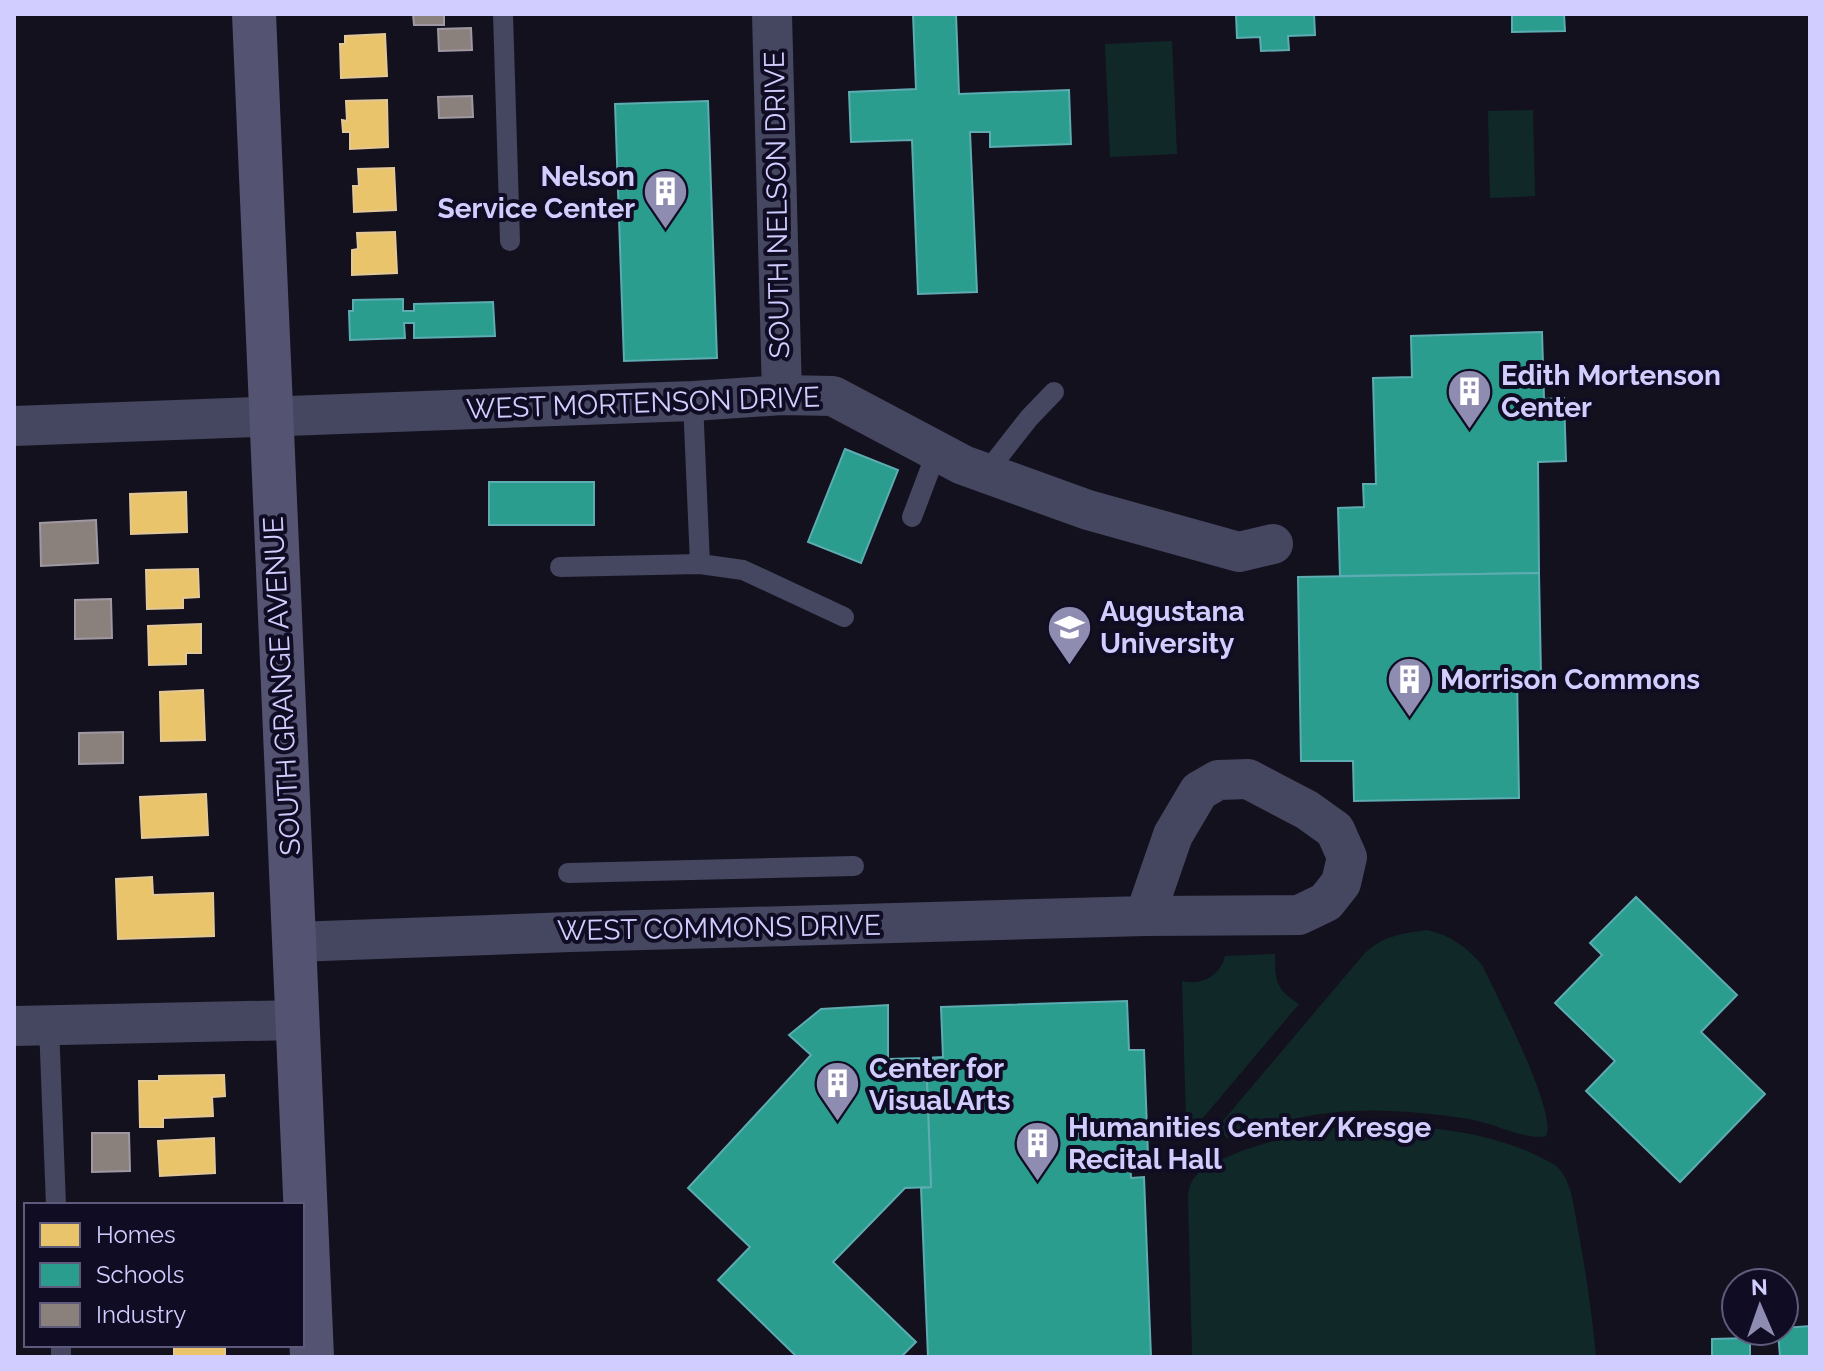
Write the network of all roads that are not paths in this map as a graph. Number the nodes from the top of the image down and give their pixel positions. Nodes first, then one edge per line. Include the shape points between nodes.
1 (254, 14) edge
2 (503, 14) edge
3 (772, 14) edge
4 (510, 241) dead end
5 (1054, 392) dead end
6 (782, 395) junction
7 (693, 401) junction
8 (270, 417) junction
9 (14, 426) edge
10 (937, 451) junction
11 (986, 473) junction
12 (912, 517) dead end
13 (1273, 544) dead end
14 (700, 564) junction
15 (560, 567) dead end
16 (844, 617) dead end
17 (854, 866) dead end
18 (568, 873) dead end
19 (1145, 916) junction
20 (294, 942) junction
21 (297, 1020) junction
22 (32, 1026) edge
23 (56, 1203) edge
24 (312, 1357) edge

1 - 8 street, SOUTH GRANGE AVENUE
2 - 4 lane
3 - 6 street, SOUTH NELSON DRIVE
5 - 11 lane
6 - 7 street, WEST MORTENSON DRIVE
6 - 10 street, WEST MORTENSON DRIVE via 833,396
7 - 8 street, WEST MORTENSON DRIVE
7 - 14 lane
8 - 9 street, WEST MORTENSON DRIVE
8 - 20 street, SOUTH GRANGE AVENUE
10 - 11 street, WEST MORTENSON DRIVE
10 - 12 lane
11 - 13 street, WEST MORTENSON DRIVE via 1088,510 1239,552
14 - 15 lane
14 - 16 lane via 743,570
17 - 18 lane
19 - 19 street, WEST COMMONS DRIVE via 1299,915 1326,902 1341,883 1347,857 1335,830 1307,810 1248,779 1218,780 1199,791 1173,835
19 - 20 street, WEST COMMONS DRIVE
20 - 21 street, SOUTH GRANGE AVENUE
21 - 22 street
21 - 24 street, SOUTH GRANGE AVENUE
22 - 23 lane

